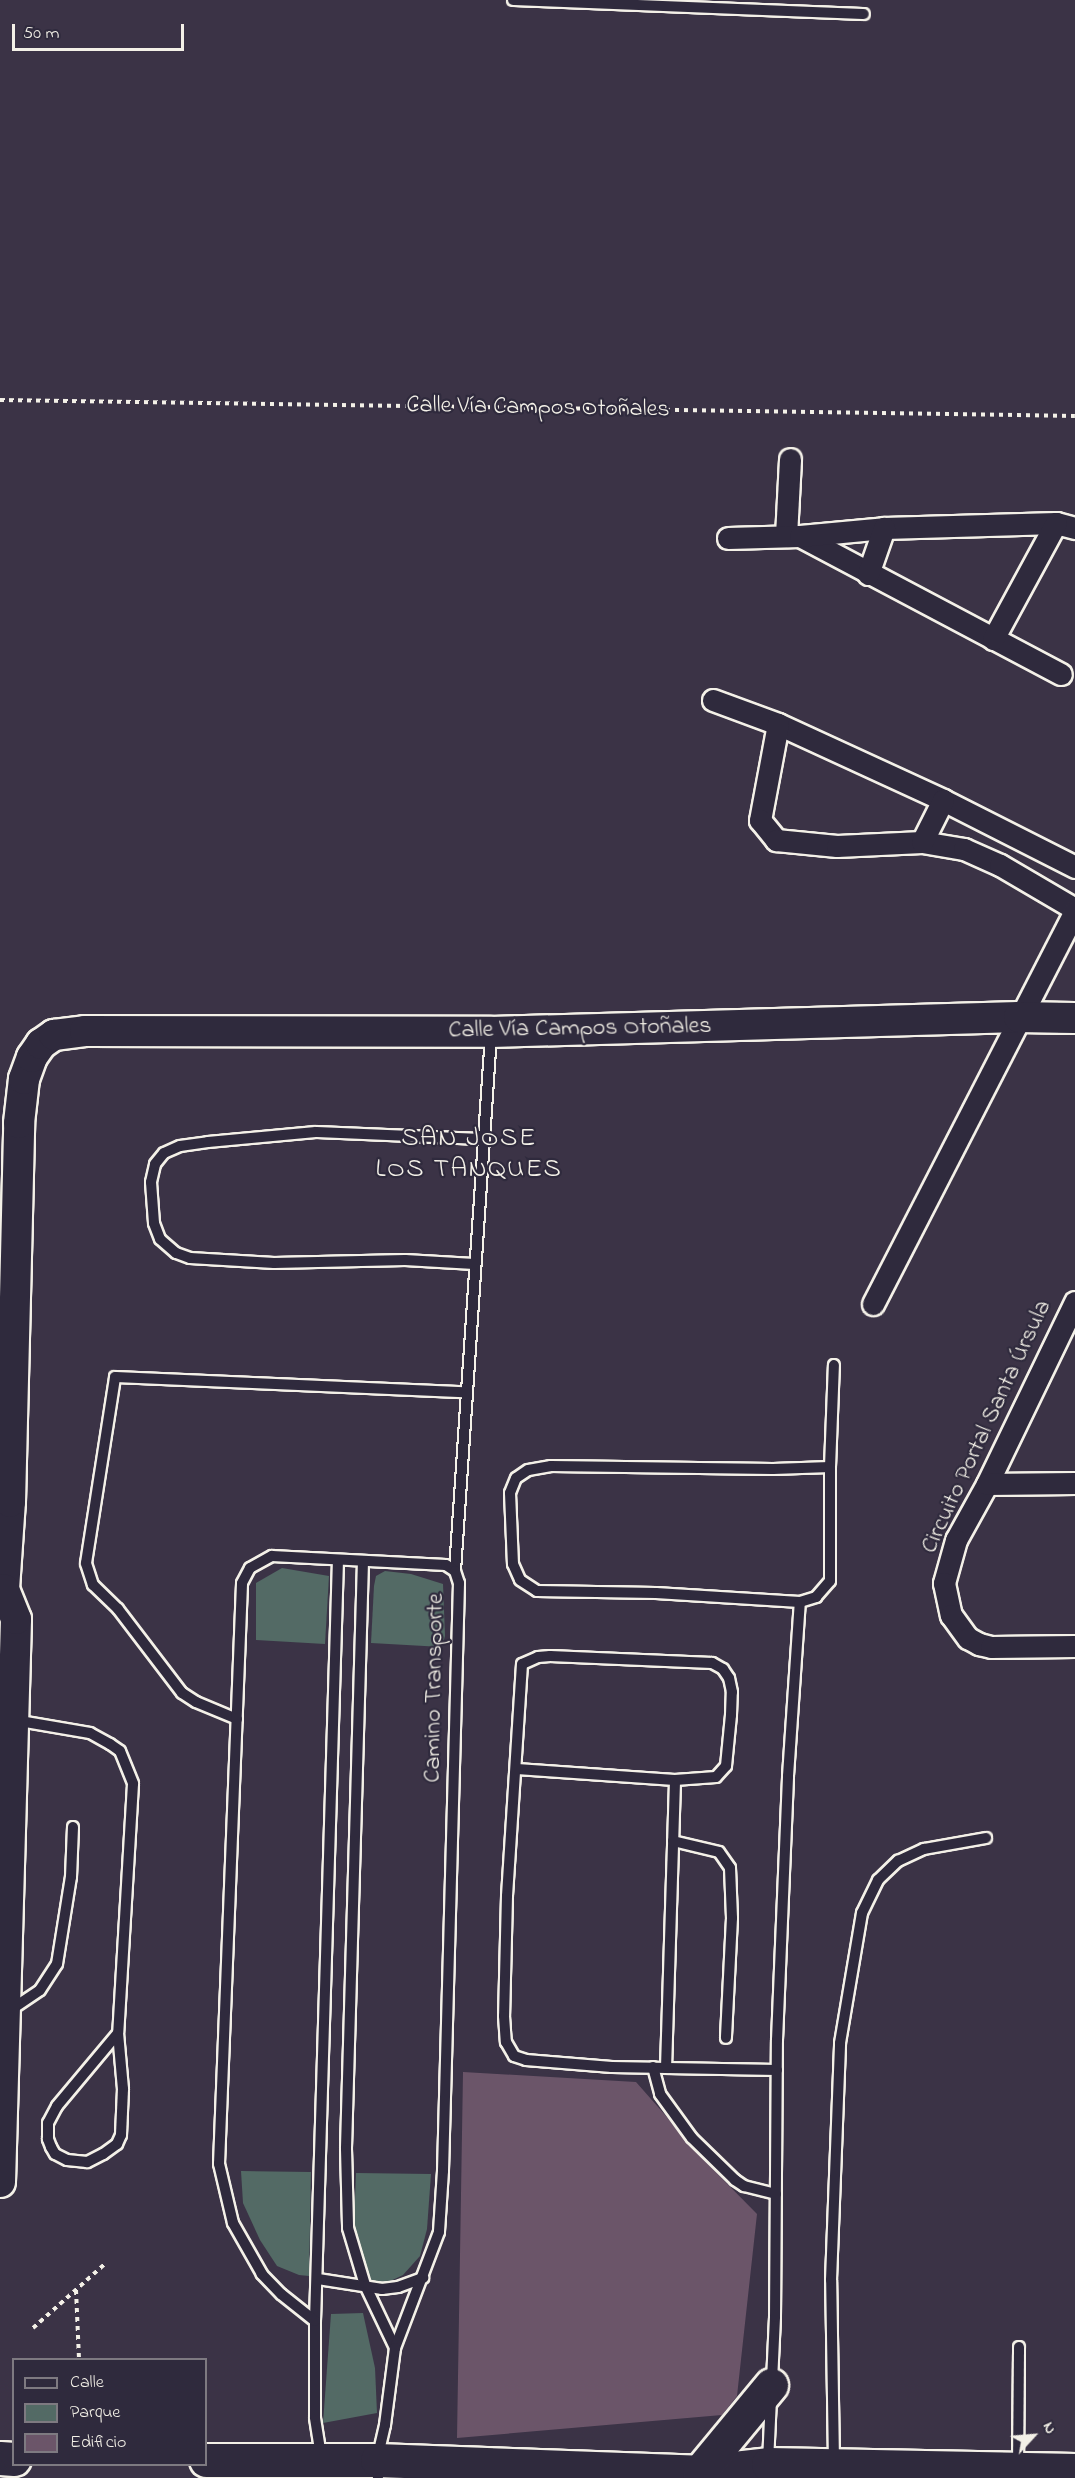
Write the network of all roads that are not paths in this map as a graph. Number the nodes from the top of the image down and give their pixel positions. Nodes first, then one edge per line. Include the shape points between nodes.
1 (513, 0) edge
2 (679, 4) edge
3 (864, 14) dead end
4 (790, 459) dead end
5 (1066, 525) edge
6 (884, 528) junction
7 (793, 536) junction
8 (728, 538) dead end
9 (868, 574) junction
10 (993, 639) junction
11 (1061, 674) dead end
12 (713, 700) dead end
13 (778, 724) junction
14 (943, 800) junction
15 (922, 842) junction
16 (1075, 867) edge
17 (1075, 910) edge
18 (1019, 1017) junction
19 (1075, 1018) edge
20 (491, 1032) junction
21 (482, 1138) junction
22 (474, 1264) junction
23 (1075, 1303) edge
24 (873, 1304) dead end
25 (834, 1365) dead end
26 (6, 1382) edge
27 (465, 1392) junction
28 (830, 1467) junction
29 (1075, 1483) edge
30 (987, 1484) junction
31 (5, 1502) edge
32 (338, 1560) junction
33 (363, 1561) junction
34 (454, 1571) junction
35 (2, 1593) edge
36 (800, 1602) junction
37 (1075, 1646) edge
38 (237, 1719) junction
39 (7, 1720) edge
40 (517, 1769) junction
41 (675, 1779) junction
42 (73, 1827) dead end
43 (986, 1838) dead end
44 (673, 1841) junction
45 (3, 2012) edge
46 (118, 2033) junction
47 (726, 2038) dead end
48 (654, 2067) junction
49 (666, 2068) junction
50 (777, 2070) junction
51 (0, 2182) edge
52 (776, 2194) junction
53 (423, 2278) junction
54 (318, 2279) junction
55 (365, 2284) junction
56 (315, 2321) junction
57 (1019, 2347) dead end
58 (395, 2348) junction
59 (771, 2385) junction
60 (207, 2460) edge
61 (768, 2464) junction
62 (834, 2465) junction
63 (325, 2469) edge
64 (377, 2469) edge
65 (1018, 2469) junction
66 (1075, 2470) edge
67 (699, 2472) junction

1 - 2 lane
2 - 3 lane
4 - 7 street
5 - 6 street
5 - 10 street
6 - 7 street
6 - 9 street
7 - 8 street
7 - 9 street
9 - 10 street
10 - 11 street
12 - 13 street
13 - 14 street
13 - 15 street via 760,820 776,840 837,846
14 - 15 street
14 - 16 street
15 - 17 street via 964,849 1000,865
17 - 18 street
18 - 19 street, Calle Vía Campos Otoñales
18 - 20 street, Calle Vía Campos Otoñales
18 - 24 street
20 - 21 lane
20 - 26 street, Calle Vía Campos Otoñales via 84,1031 54,1035 41,1044 24,1079 14,1123
21 - 22 lane
21 - 22 lane via 316,1132 208,1142 164,1153 155,1164 151,1182 154,1223 160,1239 176,1253 190,1258 274,1263 405,1260
22 - 27 lane
23 - 30 street, Circuito Portal Santa Úrsula
25 - 28 lane
26 - 31 street, Calle Vía Campos Otoñales
27 - 34 lane
27 - 38 lane via 115,1377 86,1563 93,1585 118,1609 182,1693
28 - 36 lane via 830,1581 822,1593
28 - 36 lane via 551,1466 522,1473 512,1483 513,1564 520,1580 537,1591
29 - 30 street
30 - 37 street, Circuito Portal Santa Úrsula via 956,1540 947,1566 945,1591 951,1615 968,1638 991,1647
31 - 35 street, Calle Vía Campos Otoñales
32 - 33 lane, Camino Transporte
32 - 38 lane, Camino Transporte via 272,1556 250,1568 242,1583
32 - 54 lane
33 - 34 lane, Camino Transporte via 446,1565
33 - 55 lane via 346,2149 348,2228
34 - 53 lane, Camino Transporte via 459,1582 459,1605 443,2171 439,2232
35 - 39 street via 15,1619
36 - 50 lane via 788,1776
38 - 56 lane, Camino Transporte via 219,2164 233,2223 262,2274
39 - 45 street
39 - 46 lane via 90,1733 120,1751 128,1768 133,1784
40 - 41 lane
40 - 41 lane via 520,1670 527,1662 550,1656 712,1663 723,1669 732,1692 726,1766 716,1777
40 - 48 lane via 504,2016 509,2050 526,2060
41 - 44 lane
42 - 45 lane via 72,1877 57,1964 40,1990
43 - 62 lane via 924,1849 898,1861 878,1880 862,1913 840,2043 831,2280
44 - 47 lane via 719,1852 730,1868 732,1918
44 - 49 lane
45 - 51 street
46 - 46 lane via 57,2106 48,2123 51,2147 67,2160 87,2162 112,2150 121,2135 123,2089
48 - 49 lane
48 - 52 lane via 660,2094 692,2138 735,2180
49 - 50 lane
50 - 52 lane
52 - 59 lane
53 - 55 lane via 382,2289
53 - 58 lane, Camino Transporte
54 - 55 lane
54 - 56 lane
55 - 58 lane
56 - 63 lane via 315,2417
57 - 65 lane
58 - 64 lane, Camino Transporte
59 - 61 lane
59 - 67 main road
60 - 63 main road
61 - 62 main road
61 - 67 main road
62 - 65 main road
63 - 64 main road
64 - 67 main road
65 - 66 main road

